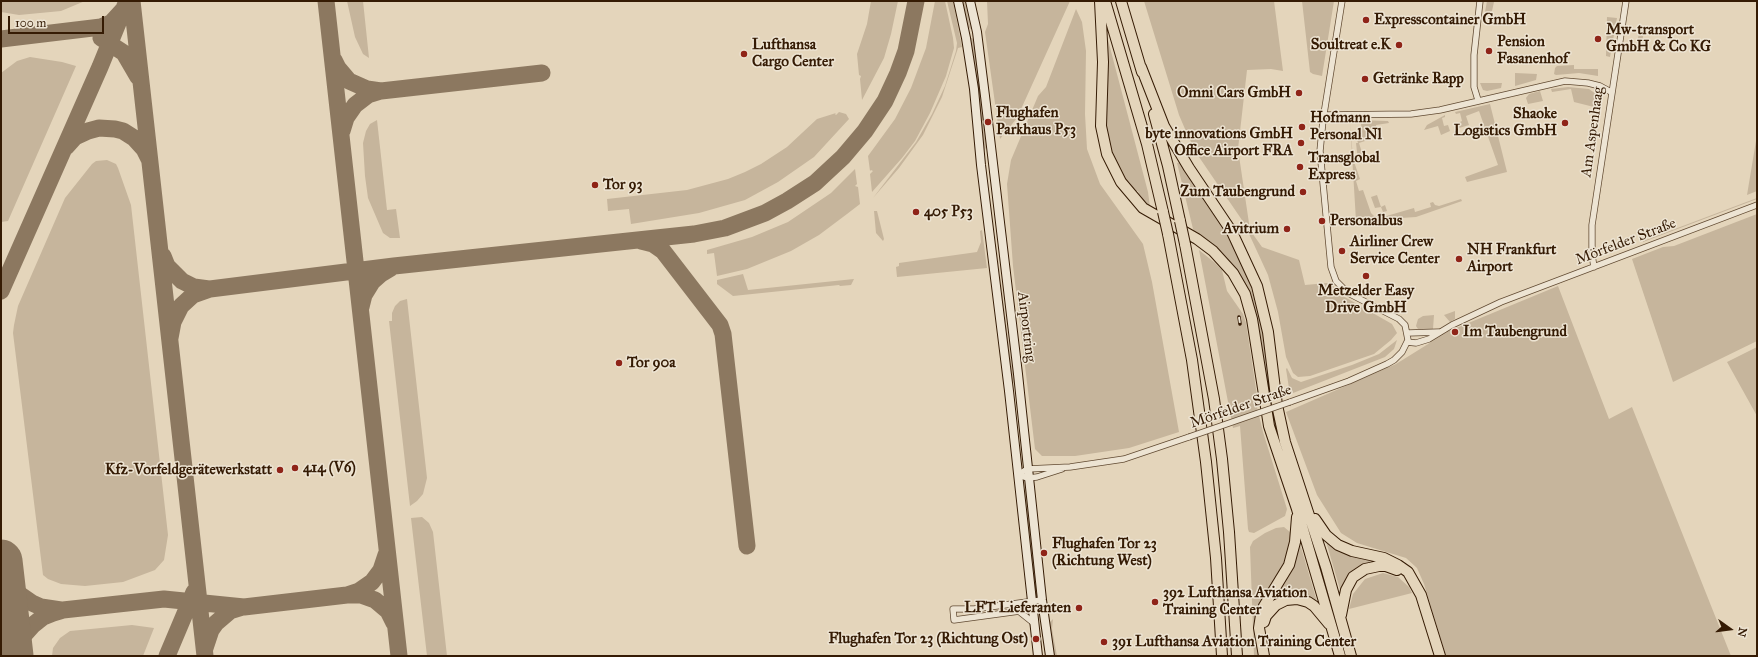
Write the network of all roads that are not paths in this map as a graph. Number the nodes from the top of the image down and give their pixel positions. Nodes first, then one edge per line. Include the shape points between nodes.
1 (958, 1) edge
2 (970, 1) edge
3 (1100, 1) edge
4 (1105, 1) edge
5 (1121, 1) edge
6 (1342, 1) edge
7 (1480, 1) edge
8 (1626, 1) edge
9 (1141, 67) junction
10 (1611, 92) junction
11 (1478, 100) junction
12 (1324, 115) junction
13 (1757, 205) edge
14 (1594, 267) junction
15 (1440, 332) junction
16 (1408, 333) junction
17 (1407, 342) junction
18 (1028, 473) junction
19 (1018, 475) junction
20 (1302, 507) junction
21 (1042, 604) junction
22 (1033, 605) junction
23 (1020, 612) junction
24 (1341, 617) junction
25 (1035, 624) junction
26 (1333, 631) junction
27 (1038, 656) edge
28 (1050, 656) edge
29 (1222, 656) edge
30 (1237, 656) edge
31 (1264, 656) edge
32 (1268, 656) edge
33 (1340, 656) edge
34 (1351, 656) edge
35 (1435, 656) edge
36 (1440, 656) edge

1 - 19 street, Airportring via 974,89
2 - 18 street, Airportring via 977,32 985,96
3 - 20 highway via 1103,62 1101,126 1113,170 1143,208 1213,251 1233,274 1245,294 1254,326 1269,426 1283,469
4 - 29 highway, bridge via 1145,137 1168,234 1192,360 1216,558
5 - 9 highway
6 - 12 street
7 - 11 street via 1474,55 1474,86
8 - 10 street, Am Aspenhaag
9 - 20 highway via 1168,133 1229,226 1251,272 1265,316 1279,414
9 - 30 highway, bridge via 1186,244 1212,392 1229,532
10 - 11 street via 1588,83 1565,81
10 - 14 street, Am Aspenhaag via 1592,225
11 - 12 street via 1440,110 1411,114
12 - 16 street via 1320,158 1329,249 1336,281 1343,290 1354,297 1394,315 1405,325
13 - 14 street, Mörfelder Straße
14 - 15 street, Mörfelder Straße via 1501,302
15 - 16 street, Mörfelder Straße
15 - 17 street, Mörfelder Straße via 1416,343
16 - 17 street, Mörfelder Straße
17 - 18 street, Mörfelder Straße, bridge via 1398,357 1348,381 1189,437 1124,459 1070,467 1037,477
18 - 19 street, Mörfelder Straße
18 - 21 street, Airportring
19 - 22 street, Airportring
20 - 24 highway
20 - 26 highway
20 - 31 highway via 1285,574 1264,606 1260,622
20 - 36 highway via 1338,545 1352,552 1384,558 1408,572 1421,595
21 - 22 street
21 - 28 street, Airportring
22 - 23 street
22 - 23 street via 953,609 954,620
22 - 25 street, Airportring
23 - 25 street
24 - 34 highway
24 - 35 highway via 1346,590 1353,578 1373,566 1393,568 1404,575 1415,592
25 - 27 street, Airportring
26 - 32 highway via 1308,602 1297,599 1281,602 1269,612 1264,622
26 - 33 highway

